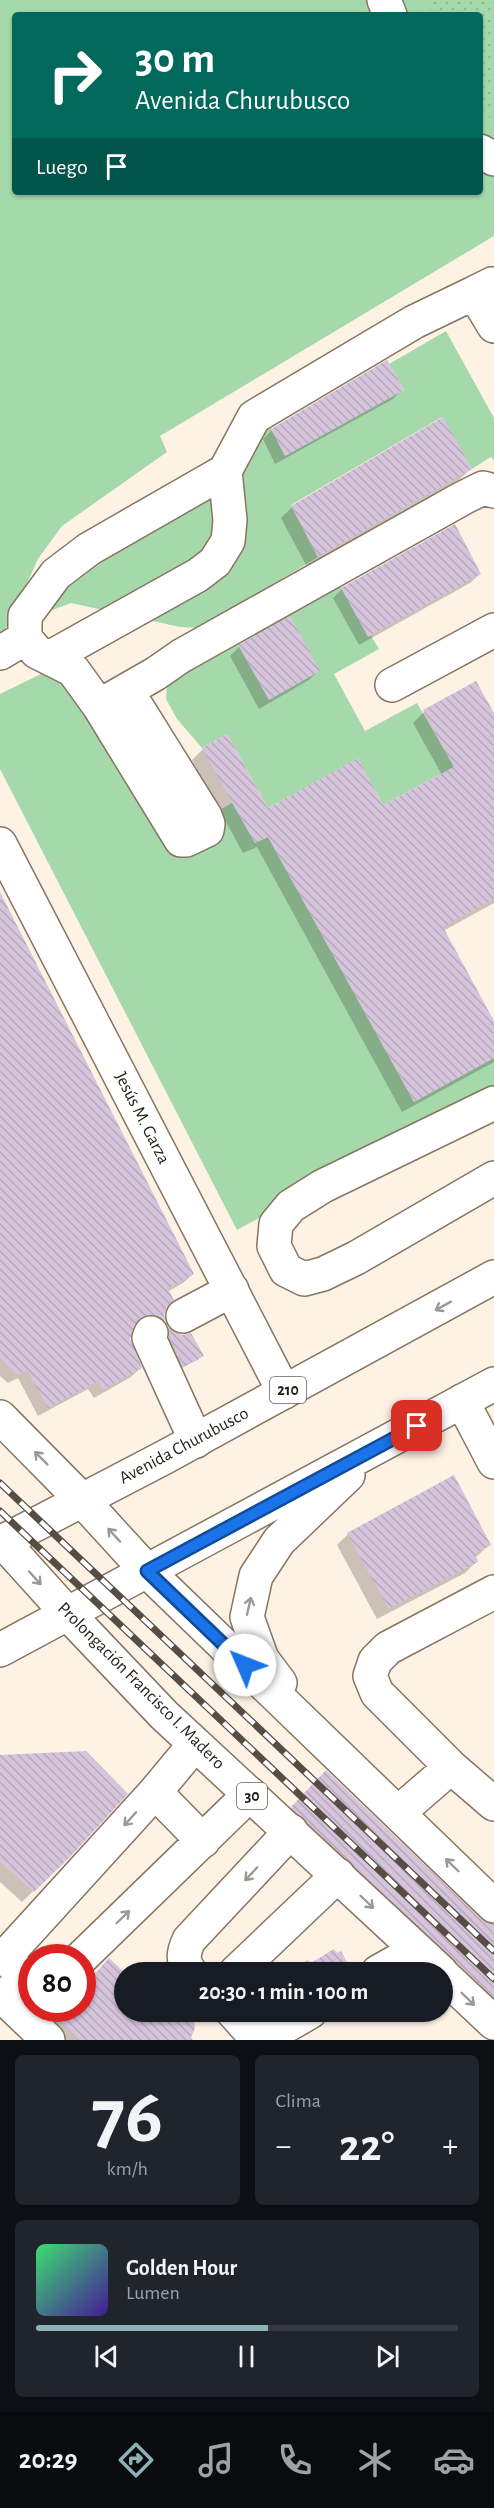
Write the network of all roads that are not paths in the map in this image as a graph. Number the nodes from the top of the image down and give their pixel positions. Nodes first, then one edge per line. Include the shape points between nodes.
1 (484, 288) edge
2 (494, 326) edge
3 (225, 471) junction
4 (494, 491) edge
5 (494, 630) edge
6 (12, 646) edge
7 (51, 657) junction
8 (392, 685) dead end
9 (128, 691) junction
10 (99, 706) junction
11 (0, 844) edge
12 (494, 1103) edge
13 (494, 1178) edge
14 (494, 1277) edge
15 (232, 1290) junction
16 (183, 1316) dead end
17 (151, 1333) dead end
18 (494, 1384) edge
19 (285, 1392) junction
20 (462, 1401) junction
21 (0, 1417) edge
22 (196, 1441) junction
23 (376, 1448) junction
24 (494, 1462) edge
25 (81, 1499) junction
26 (1, 1541) edge
27 (147, 1571) junction
28 (494, 1592) edge
29 (68, 1614) junction
30 (0, 1650) edge
31 (195, 1744) junction
32 (327, 1744) junction
33 (451, 1767) junction
34 (155, 1792) junction
35 (250, 1794) junction
36 (494, 1804) edge
37 (398, 1813) junction
38 (291, 1832) junction
39 (202, 1841) junction
40 (338, 1875) junction
41 (494, 1906) edge
42 (6, 1940) edge
43 (95, 1944) edge
44 (417, 1950) junction
45 (184, 1962) edge
46 (247, 1962) edge
47 (396, 1962) edge
48 (430, 1962) edge
49 (18, 1970) edge
50 (453, 1984) edge
51 (0, 1994) edge
52 (243, 2022) edge
53 (293, 2022) edge
54 (494, 2023) edge
55 (48, 2040) edge

1 - 2 main road
1 - 3 main road via 414,322 254,417
3 - 6 main road via 89,549 56,574 25,616
3 - 7 main road via 228,541 215,561 198,575
4 - 9 main road via 483,488 463,498 181,656
5 - 8 main road
6 - 7 main road
7 - 10 main road via 73,670
9 - 10 main road
9 - 10 main road via 205,816 207,830 180,840
11 - 15 main road, Jesús M. Garza
12 - 13 main road via 323,1186 291,1206 276,1224 274,1246 286,1270 304,1279 323,1274
14 -> 19 main road, Avenida Churubusco / 210
15 - 16 main road
15 - 19 main road, Jesús M. Garza
17 - 22 main road via 149,1338
18 - 20 main road
19 - 22 main road, Avenida Churubusco / 210
20 - 23 main road
20 - 24 main road
25 -> 21 main road
22 - 25 main road, Avenida Churubusco / 210
23 - 27 main road
32 -> 23 main road via 262,1659 247,1617 256,1576 279,1541
25 - 26 main road, Avenida Churubusco / 210
27 -> 25 main road
26 -> 29 main road, Prolongación Francisco I. Madero / 30
27 - 29 main road
27 - 32 main road
28 - 33 main road via 388,1648 375,1661 370,1676 377,1693
29 - 30 main road
29 - 31 main road, Prolongación Francisco I. Madero / 30
31 - 34 main road
31 - 35 main road, Prolongación Francisco I. Madero / 30
32 - 37 main road
33 - 36 main road
33 - 37 main road
34 - 39 main road
34 -> 42 main road
35 - 38 main road, Prolongación Francisco I. Madero / 30
35 - 39 main road
41 -> 37 main road
38 - 40 main road, Prolongación Francisco I. Madero / 30
38 -> 45 main road via 189,1940
43 -> 39 main road
40 -> 44 main road, Prolongación Francisco I. Madero / 30
40 - 46 main road
42 - 49 main road via 10,1962
44 - 47 main road
44 - 48 main road, Prolongación Francisco I. Madero / 30
50 -> 54 main road, Prolongación Francisco I. Madero / 30
51 - 55 main road
52 - 53 main road via 259,2038

